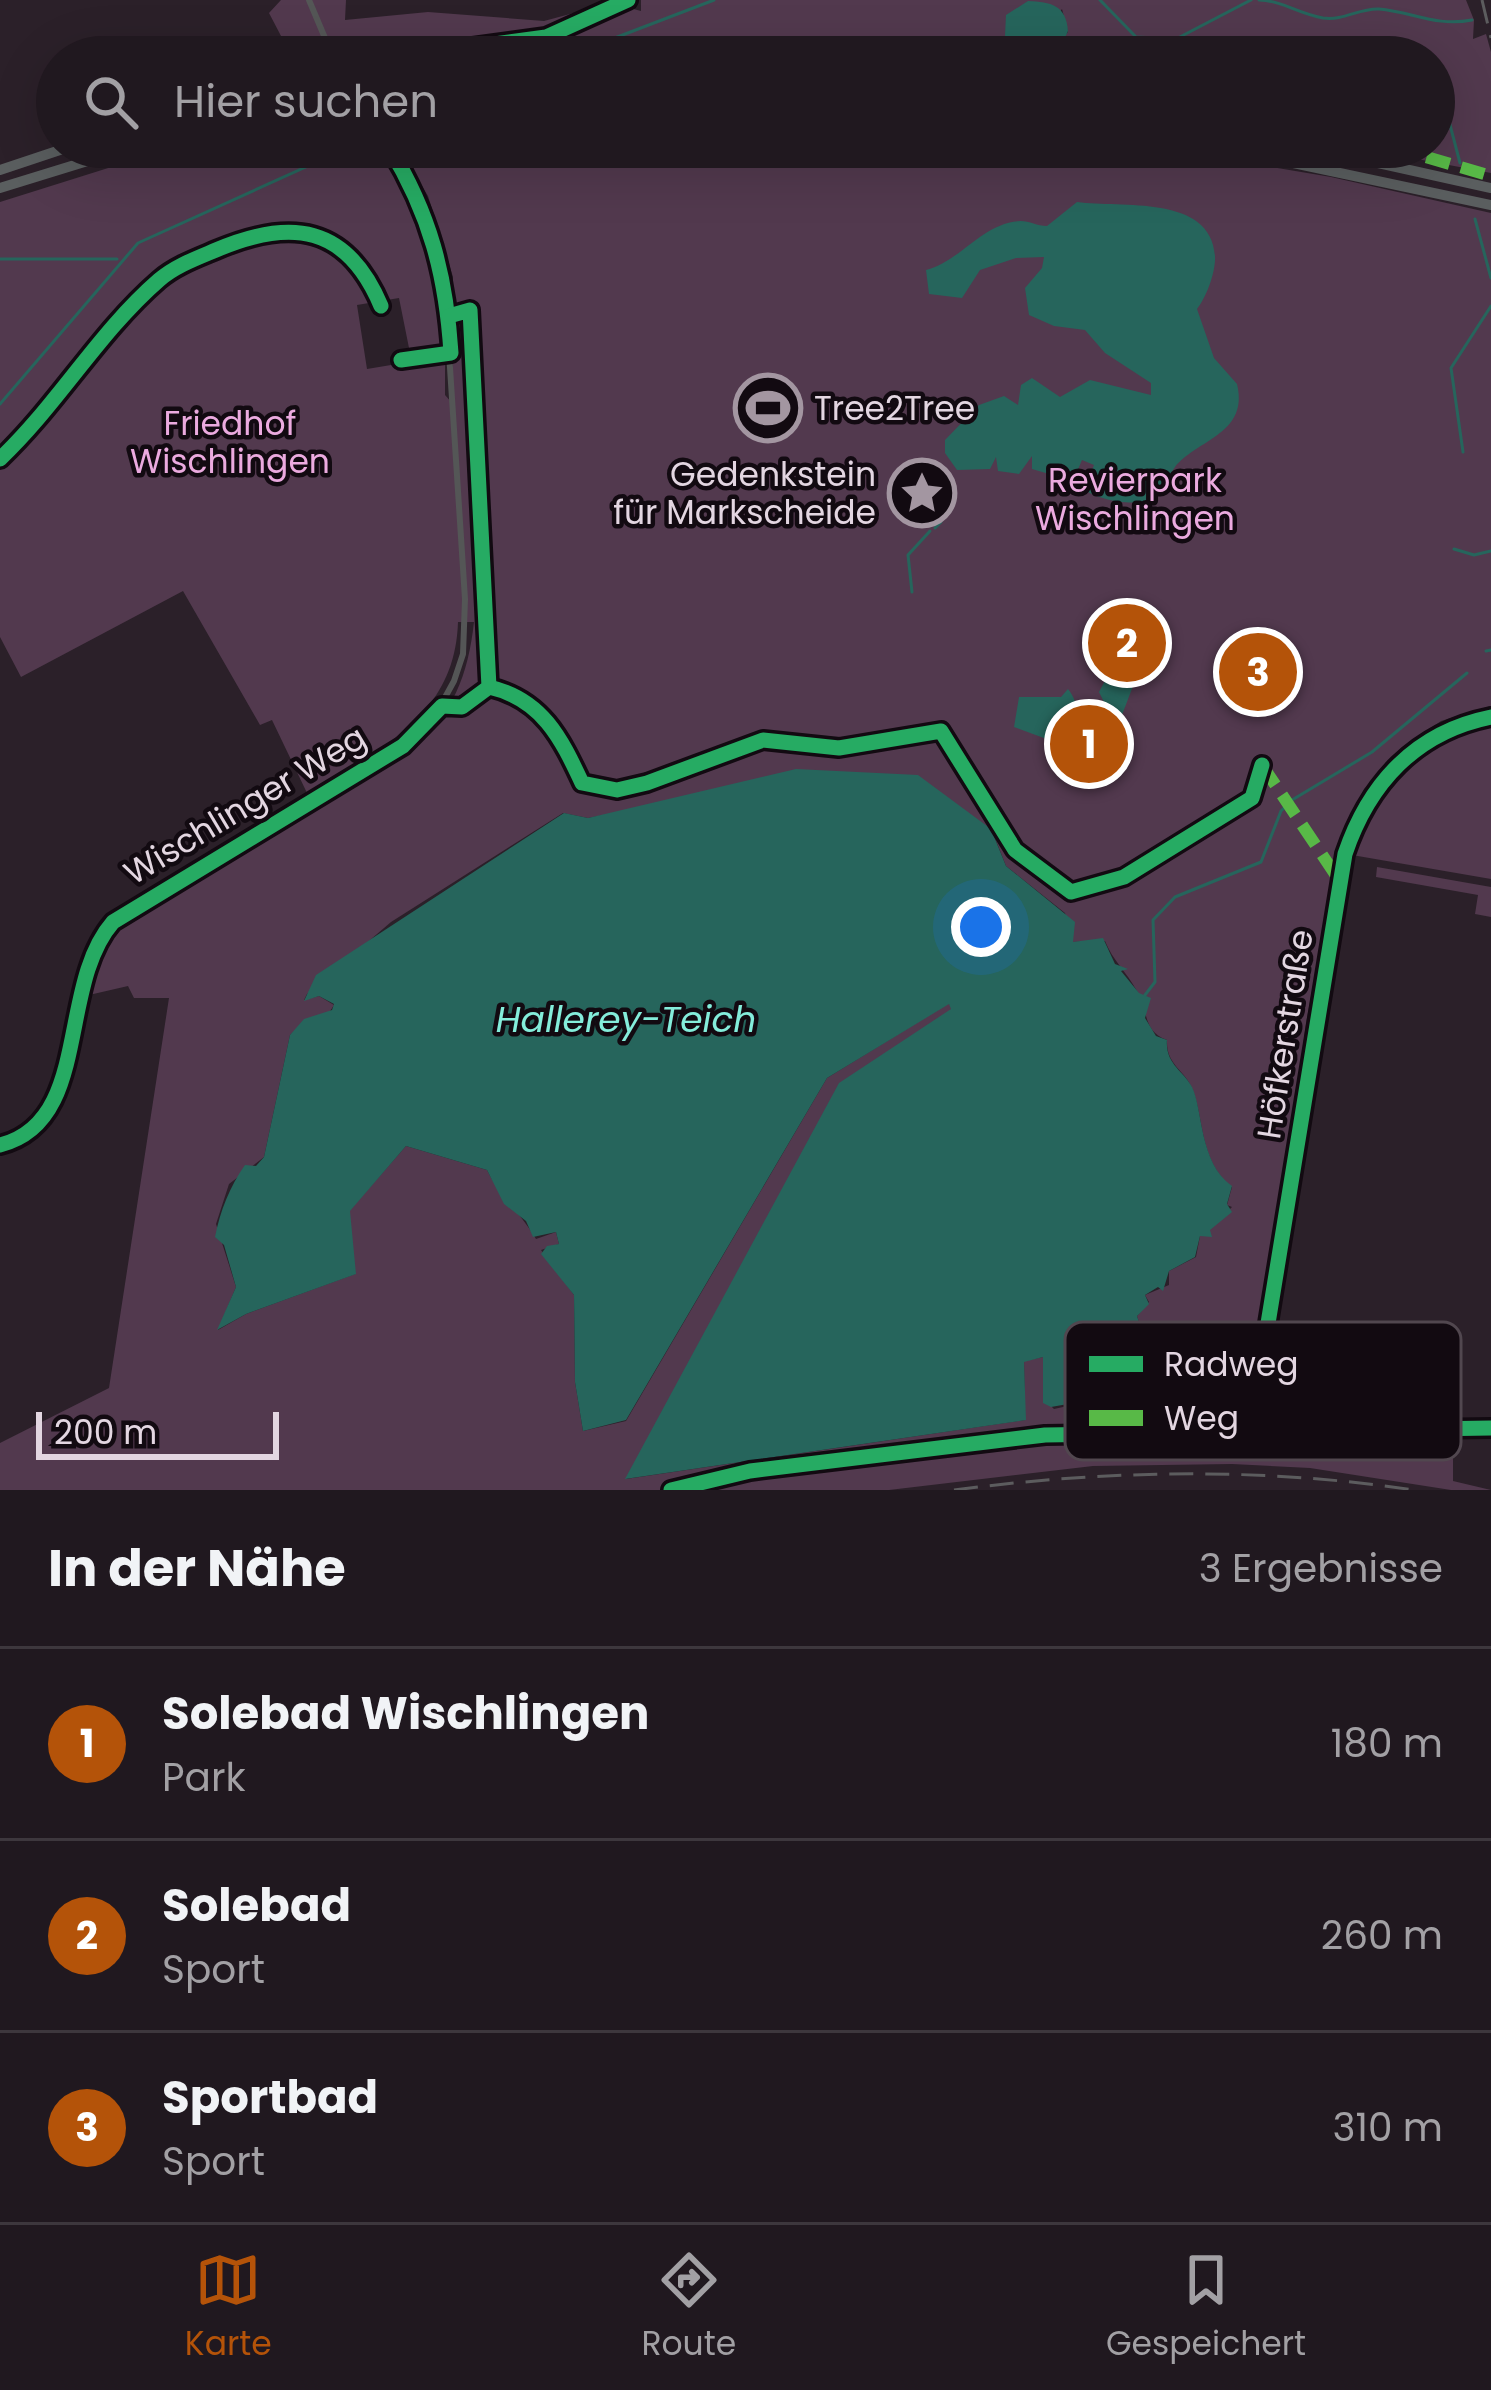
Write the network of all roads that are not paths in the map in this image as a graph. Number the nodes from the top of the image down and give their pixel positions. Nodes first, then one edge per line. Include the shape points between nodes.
1 (309, 0) edge
2 (324, 36) edge
3 (36, 158) edge
4 (64, 168) edge
5 (401, 168) edge
6 (1317, 168) edge
7 (1401, 168) edge
8 (0, 170) edge
9 (2, 187) edge
10 (1491, 188) edge
11 (1491, 205) edge
12 (1491, 717) edge
13 (0, 1145) edge
14 (1269, 1322) edge
15 (1491, 1427) edge
16 (1461, 1428) edge

1 - 2 street
3 - 8 highway
4 - 9 highway
5 - 13 street, Wischlinger Weg via 428,219 446,292 465,599 454,681 403,746 113,922 82,976 56,1102 26,1136
6 - 11 highway
7 - 10 highway
12 - 14 street, Höfkerstraße via 1452,728 1403,758 1350,838
15 - 16 street, Höfkerstraße

